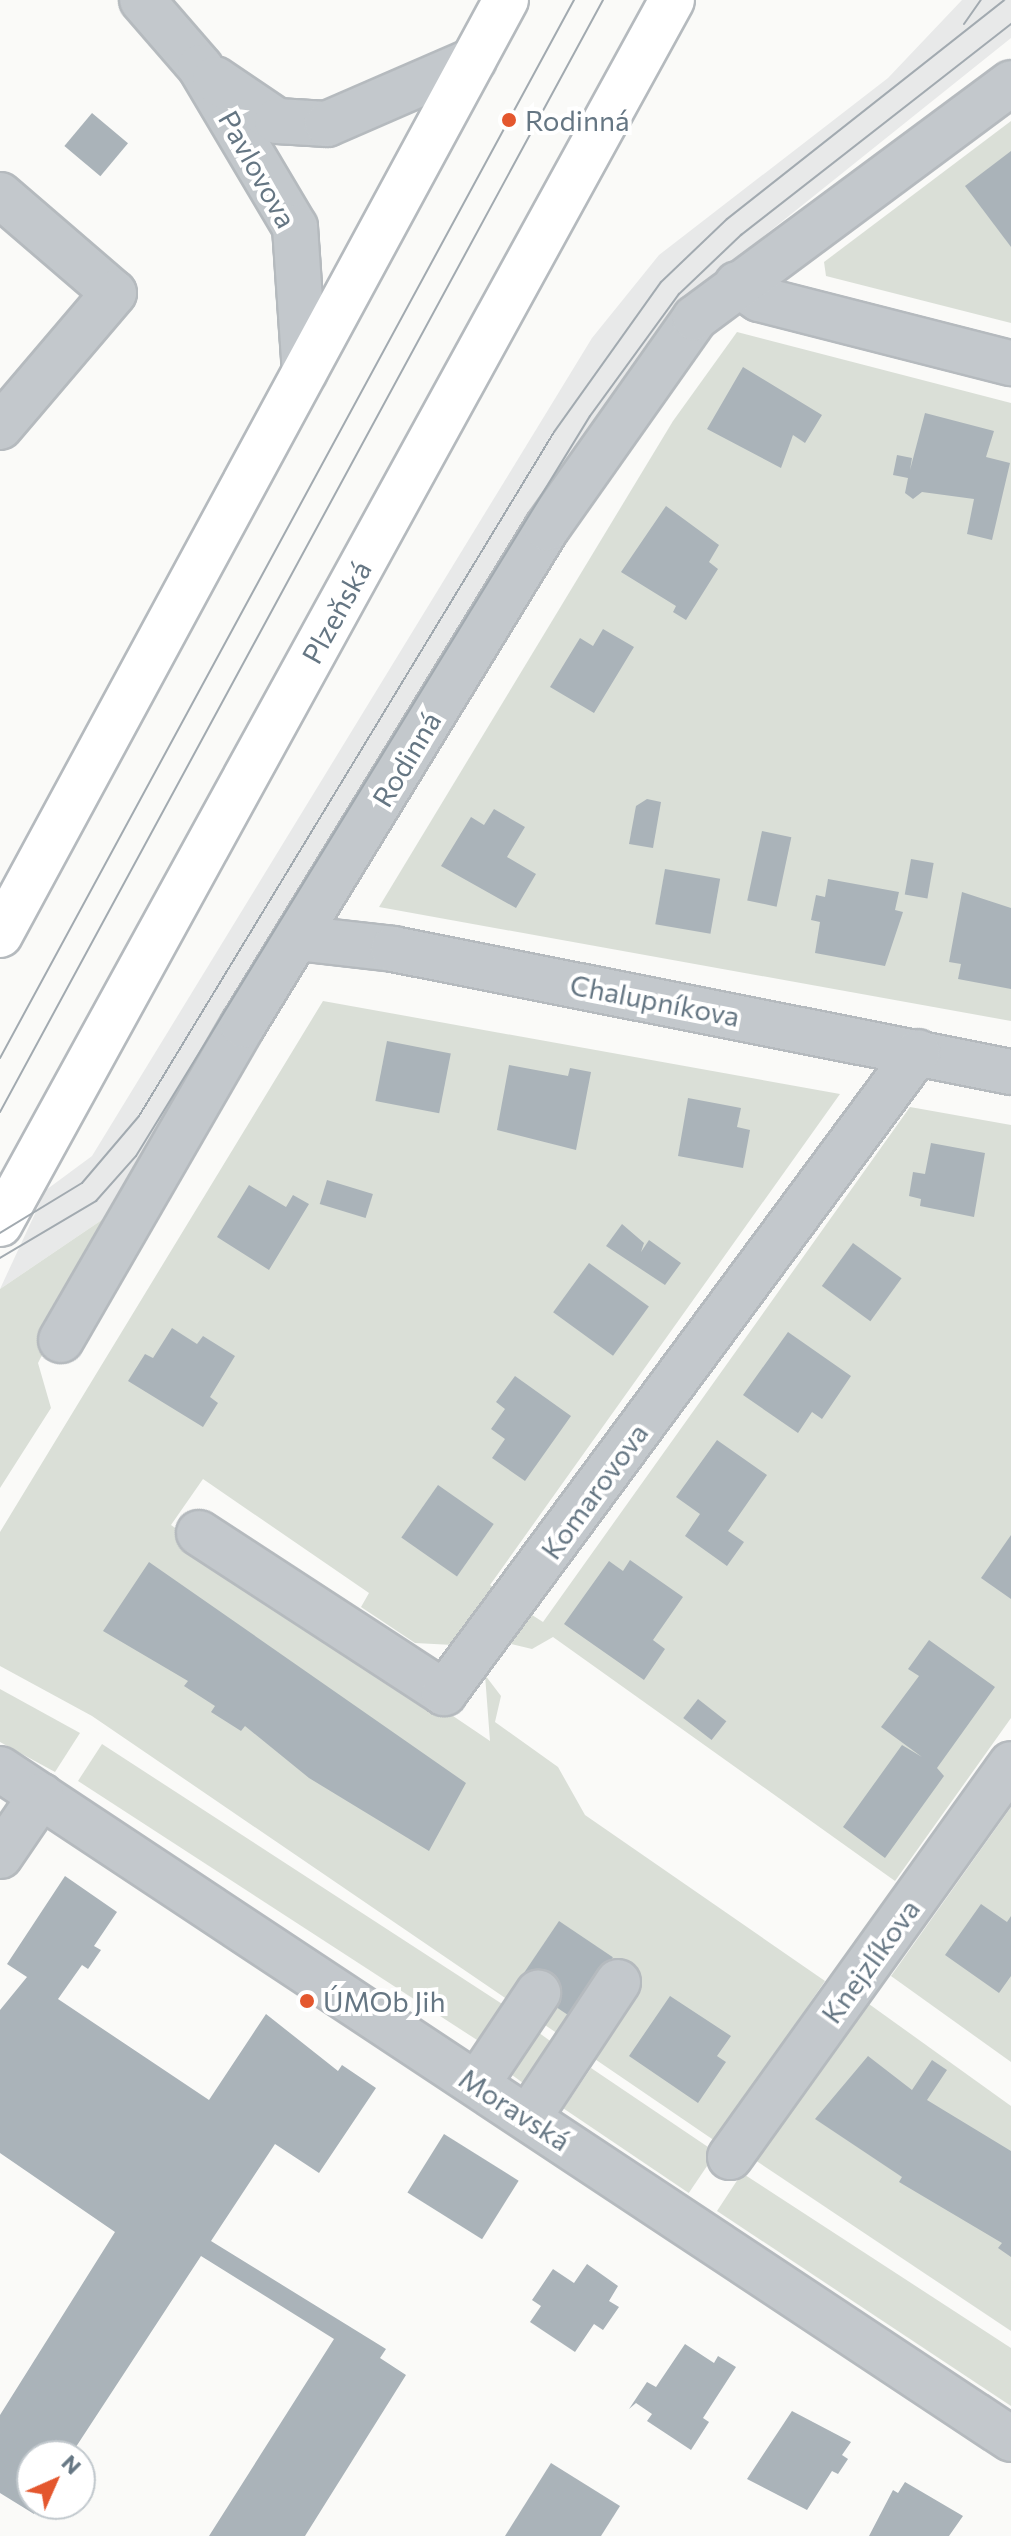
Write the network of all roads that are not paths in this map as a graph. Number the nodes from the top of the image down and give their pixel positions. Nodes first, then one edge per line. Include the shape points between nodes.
1 (142, 0) edge
2 (506, 0) edge
3 (672, 0) edge
4 (474, 60) junction
5 (200, 67) junction
6 (1011, 83) edge
7 (0, 195) edge
8 (737, 284) junction
9 (1011, 363) edge
10 (305, 372) junction
11 (0, 427) edge
12 (0, 935) edge
13 (297, 938) junction
14 (918, 1052) junction
15 (1011, 1072) edge
16 (0, 1224) edge
17 (61, 1340) dead end
18 (199, 1533) dead end
19 (1011, 1764) edge
20 (15, 1782) edge
21 (0, 1856) edge
22 (618, 1982) dead end
23 (538, 1993) dead end
24 (477, 2084) junction
25 (528, 2118) junction
26 (730, 2157) dead end
27 (1011, 2439) edge

1 - 5 street, Pavlovova
2 - 4 main road
3 - 16 main road, Plzeňská
4 - 5 street, Pavlovova via 341,120 301,126 277,121
4 - 10 main road
5 - 10 street, Pavlovova via 295,227
6 - 8 street, Rodinná
7 - 11 street via 114,293
8 - 9 street via 759,299
8 - 13 street, Rodinná via 695,318 547,528
10 - 12 main road
13 - 14 street, Chalupníkova via 393,949
13 - 17 street, Rodinná
14 - 15 street, Chalupníkova
14 - 18 street, Komarovova via 444,1693
19 - 26 street, Knejzlíkova
20 - 21 street
20 - 24 street, Moravská
22 - 25 street
23 - 24 street
24 - 25 street, Moravská
25 - 27 street, Moravská

